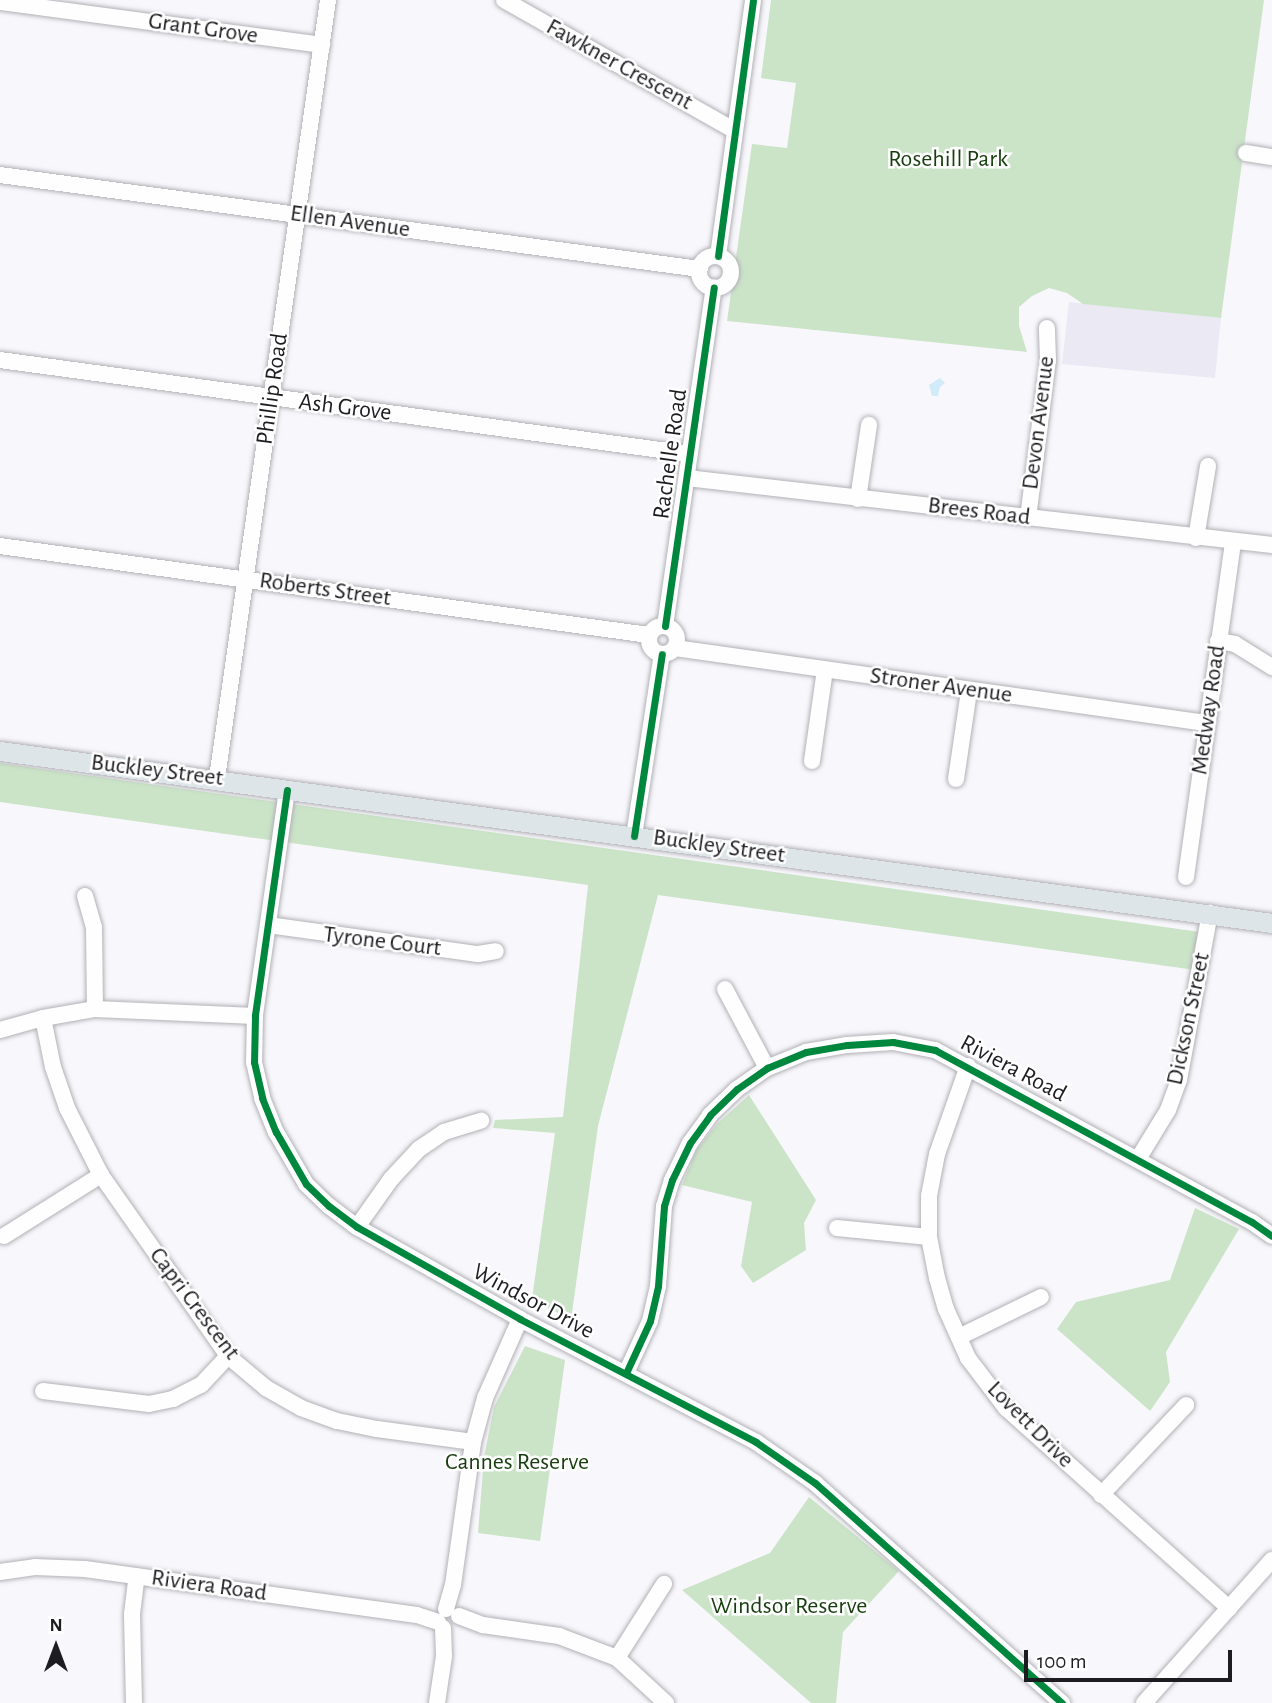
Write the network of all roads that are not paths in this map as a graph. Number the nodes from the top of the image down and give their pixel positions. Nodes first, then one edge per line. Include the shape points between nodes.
1 (328, 0) edge
2 (504, 0) edge
3 (537, 0) edge
4 (753, 0) edge
5 (0, 2) edge
6 (534, 17) junction
7 (322, 45) junction
8 (734, 130) junction
9 (1246, 153) dead end
10 (1272, 157) edge
11 (0, 175) edge
12 (297, 215) junction
13 (718, 256) junction
14 (700, 269) junction
15 (714, 288) junction
16 (1047, 328) dead end
17 (0, 360) edge
18 (271, 398) junction
19 (869, 425) dead end
20 (690, 454) junction
21 (1208, 466) dead end
22 (687, 478) junction
23 (858, 499) junction
24 (1028, 518) junction
25 (1196, 538) junction
26 (1233, 543) junction
27 (1272, 545) edge
28 (0, 546) edge
29 (245, 580) junction
30 (665, 626) junction
31 (649, 635) junction
32 (1218, 641) junction
33 (669, 651) junction
34 (1272, 667) edge
35 (825, 670) junction
36 (970, 691) junction
37 (1206, 723) junction
38 (0, 751) edge
39 (812, 761) dead end
40 (217, 778) junction
41 (956, 779) dead end
42 (287, 790) junction
43 (634, 836) junction
44 (1186, 877) dead end
45 (85, 896) dead end
46 (1210, 913) junction
47 (1272, 923) edge
48 (268, 925) junction
49 (496, 951) dead end
50 (725, 989) dead end
51 (95, 1009) junction
52 (255, 1016) junction
53 (43, 1018) junction
54 (0, 1030) edge
55 (968, 1066) junction
56 (767, 1068) junction
57 (481, 1121) dead end
58 (1138, 1159) junction
59 (101, 1175) junction
60 (357, 1227) junction
61 (837, 1228) dead end
62 (4, 1236) dead end
63 (1272, 1236) edge
64 (929, 1237) junction
65 (1041, 1297) dead end
66 (520, 1319) junction
67 (959, 1337) junction
68 (229, 1356) junction
69 (626, 1374) junction
70 (43, 1391) dead end
71 (1186, 1405) dead end
72 (473, 1442) junction
73 (1101, 1495) junction
74 (1272, 1560) edge
75 (0, 1573) edge
76 (132, 1576) junction
77 (664, 1584) dead end
78 (1229, 1608) junction
79 (449, 1619) junction
80 (617, 1658) junction
81 (134, 1703) edge
82 (437, 1703) edge
83 (666, 1703) edge
84 (1062, 1703) edge
85 (1144, 1703) edge

1 - 7 street, Phillip Road
2 - 6 street, Fawkner Crescent
3 - 6 street
4 - 8 street
5 - 7 street, Grant Grove
6 - 8 street, Fawkner Crescent
7 - 12 street, Phillip Road
8 - 13 street
9 - 10 street
11 - 12 street, Ellen Avenue
12 - 14 street, Ellen Avenue
12 - 18 street, Phillip Road
13 - 14 street via 704,260
13 - 15 street via 730,266 730,276 724,285
14 - 15 street via 701,279
15 - 20 street, Rachelle Road
16 - 24 street, Devon Avenue via 1048,360
17 - 18 street, Ash Grove
18 - 20 street, Ash Grove
18 - 29 street, Phillip Road
19 - 23 street
20 - 22 street, Rachelle Road
21 - 25 street
22 - 23 street, Brees Road
22 - 30 street, Rachelle Road
23 - 24 street, Brees Road
24 - 25 street, Brees Road
25 - 26 street, Brees Road
26 - 27 street, Brees Road
26 - 32 street, Medway Road
28 - 29 street, Roberts Street
29 - 31 street, Roberts Street
29 - 40 street, Phillip Road
30 - 31 street
30 - 33 street via 676,633
31 - 33 street via 651,648
32 - 34 street via 1235,644
32 - 37 street, Medway Road
33 - 35 street, Stroner Avenue
33 - 43 street
35 - 36 street, Stroner Avenue
35 - 39 street
36 - 37 street, Stroner Avenue
36 - 41 street
37 - 44 street, Medway Road
38 - 40 main road, Buckley Street
40 - 42 main road, Buckley Street
42 - 43 main road, Buckley Street
42 - 48 street, Windsor Drive
43 - 46 main road, Buckley Street
45 - 51 street via 94,927
46 - 47 main road, Buckley Street
46 - 58 street, Dickson Street via 1179,1080 1168,1110
48 - 49 street, Tyrone Court via 478,954
48 - 52 street, Windsor Drive
50 - 56 street
51 - 52 street
51 - 53 street
52 - 60 street, Windsor Drive via 254,1062 276,1132 306,1184
53 - 54 street
53 - 59 street, Capri Crescent via 52,1067 67,1108
55 - 56 street, Riviera Road via 935,1050 893,1042 806,1052
55 - 58 street, Riviera Road
55 - 64 street, Lovett Drive via 937,1154 929,1196
56 - 69 street, Riviera Road via 710,1115 672,1180 664,1206 658,1286 650,1321
57 - 60 street via 444,1132 419,1149
58 - 63 street, Riviera Road
59 - 62 street
59 - 68 street, Capri Crescent
60 - 66 street, Windsor Drive
61 - 64 street
64 - 67 street, Lovett Drive via 946,1309
65 - 67 street
66 - 69 street, Windsor Drive
66 - 72 street via 485,1398
67 - 73 street, Lovett Drive via 968,1358 1006,1408
68 - 70 street via 201,1385 173,1399 149,1404
68 - 72 street, Capri Crescent via 267,1388 313,1413 377,1429
69 - 84 street, Windsor Drive via 755,1442 814,1483
71 - 73 street
72 - 79 street
73 - 78 street, Lovett Drive
74 - 78 street
75 - 76 street, Riviera Road via 59,1566
76 - 79 street, Riviera Road
76 - 81 street via 127,1596 132,1614
77 - 80 street
78 - 85 street
79 - 80 street, Riviera Road via 559,1636
79 - 82 street
80 - 83 street, Riviera Road

